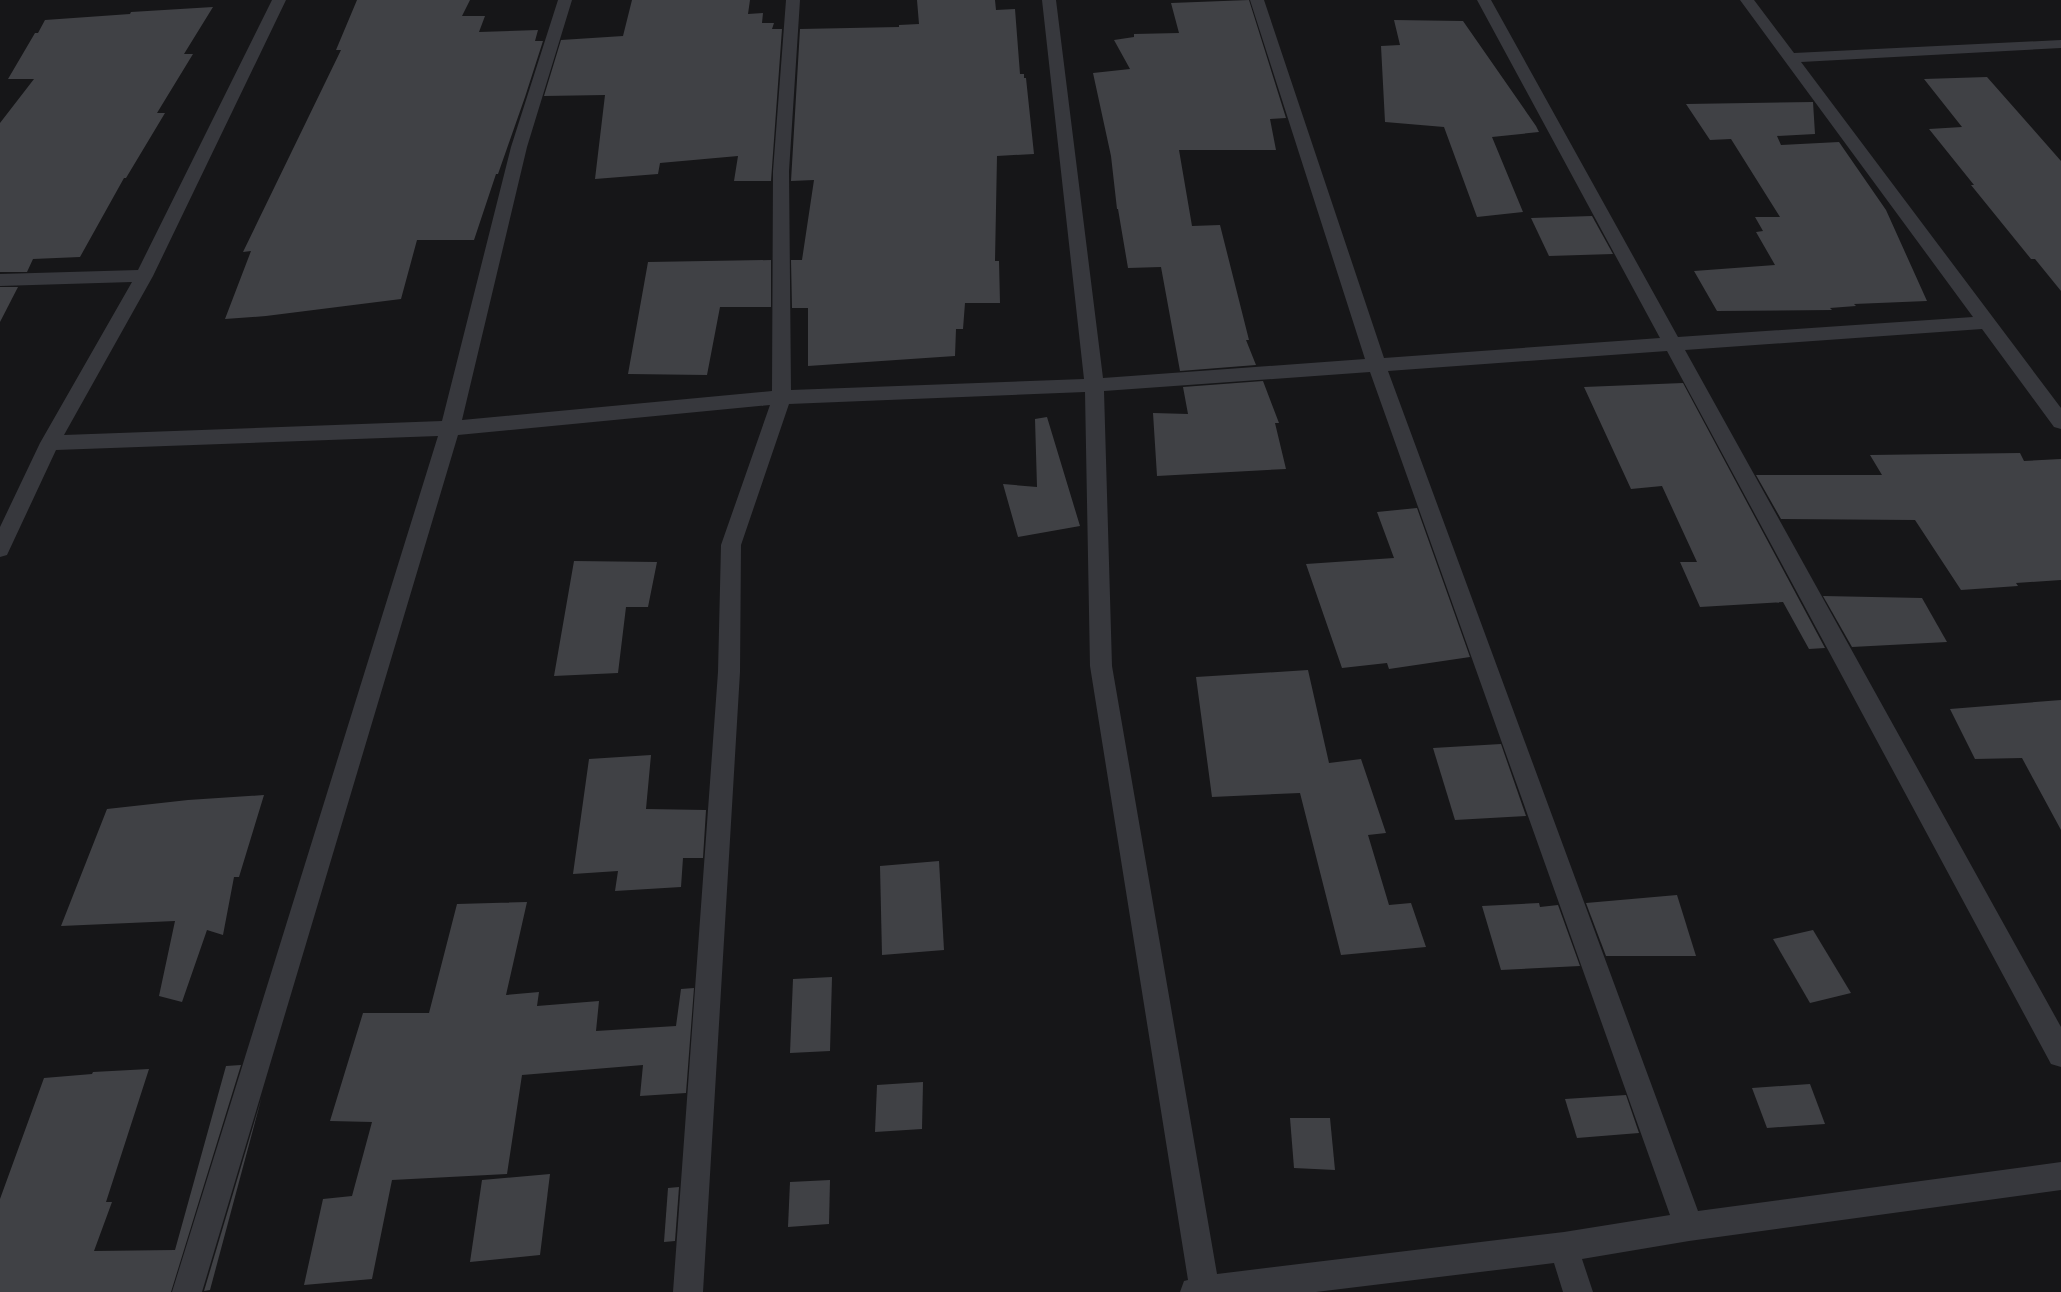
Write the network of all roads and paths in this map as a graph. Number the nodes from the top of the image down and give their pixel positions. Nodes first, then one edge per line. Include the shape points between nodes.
1 (279, 0) edge
2 (565, 0) edge
3 (793, 0) edge
4 (1049, 0) edge
5 (1257, 0) edge
6 (1484, 0) edge
7 (1747, 0) edge
8 (2060, 45) edge
9 (1790, 58) junction
10 (144, 276) junction
11 (0, 280) edge
12 (1985, 322) junction
13 (1671, 344) junction
14 (1377, 366) junction
15 (1094, 385) junction
16 (782, 397) junction
17 (2061, 422) edge
18 (450, 428) junction
19 (50, 444) junction
20 (0, 549) edge
21 (2061, 1054) edge
22 (2061, 1176) edge
23 (1688, 1227) junction
24 (1564, 1247) junction
25 (1200, 1291) edge
26 (187, 1292) edge
27 (688, 1292) edge
28 (1578, 1292) edge

1 - 10 street
2 - 18 street via 519,146
3 - 16 street via 781,171
4 - 15 street
5 - 14 street
6 - 13 street
7 - 9 street
8 - 9 street
9 - 12 street
10 - 11 street
10 - 19 street
12 - 13 street
12 - 17 street
13 - 14 street
13 - 21 street
14 - 15 street
14 - 23 street
15 - 16 street
15 - 25 street via 1102,666
16 - 18 street
16 - 27 street via 731,545 729,672
18 - 19 street
18 - 26 street
19 - 20 street
22 - 23 street
23 - 24 street
24 - 25 street
24 - 28 street

